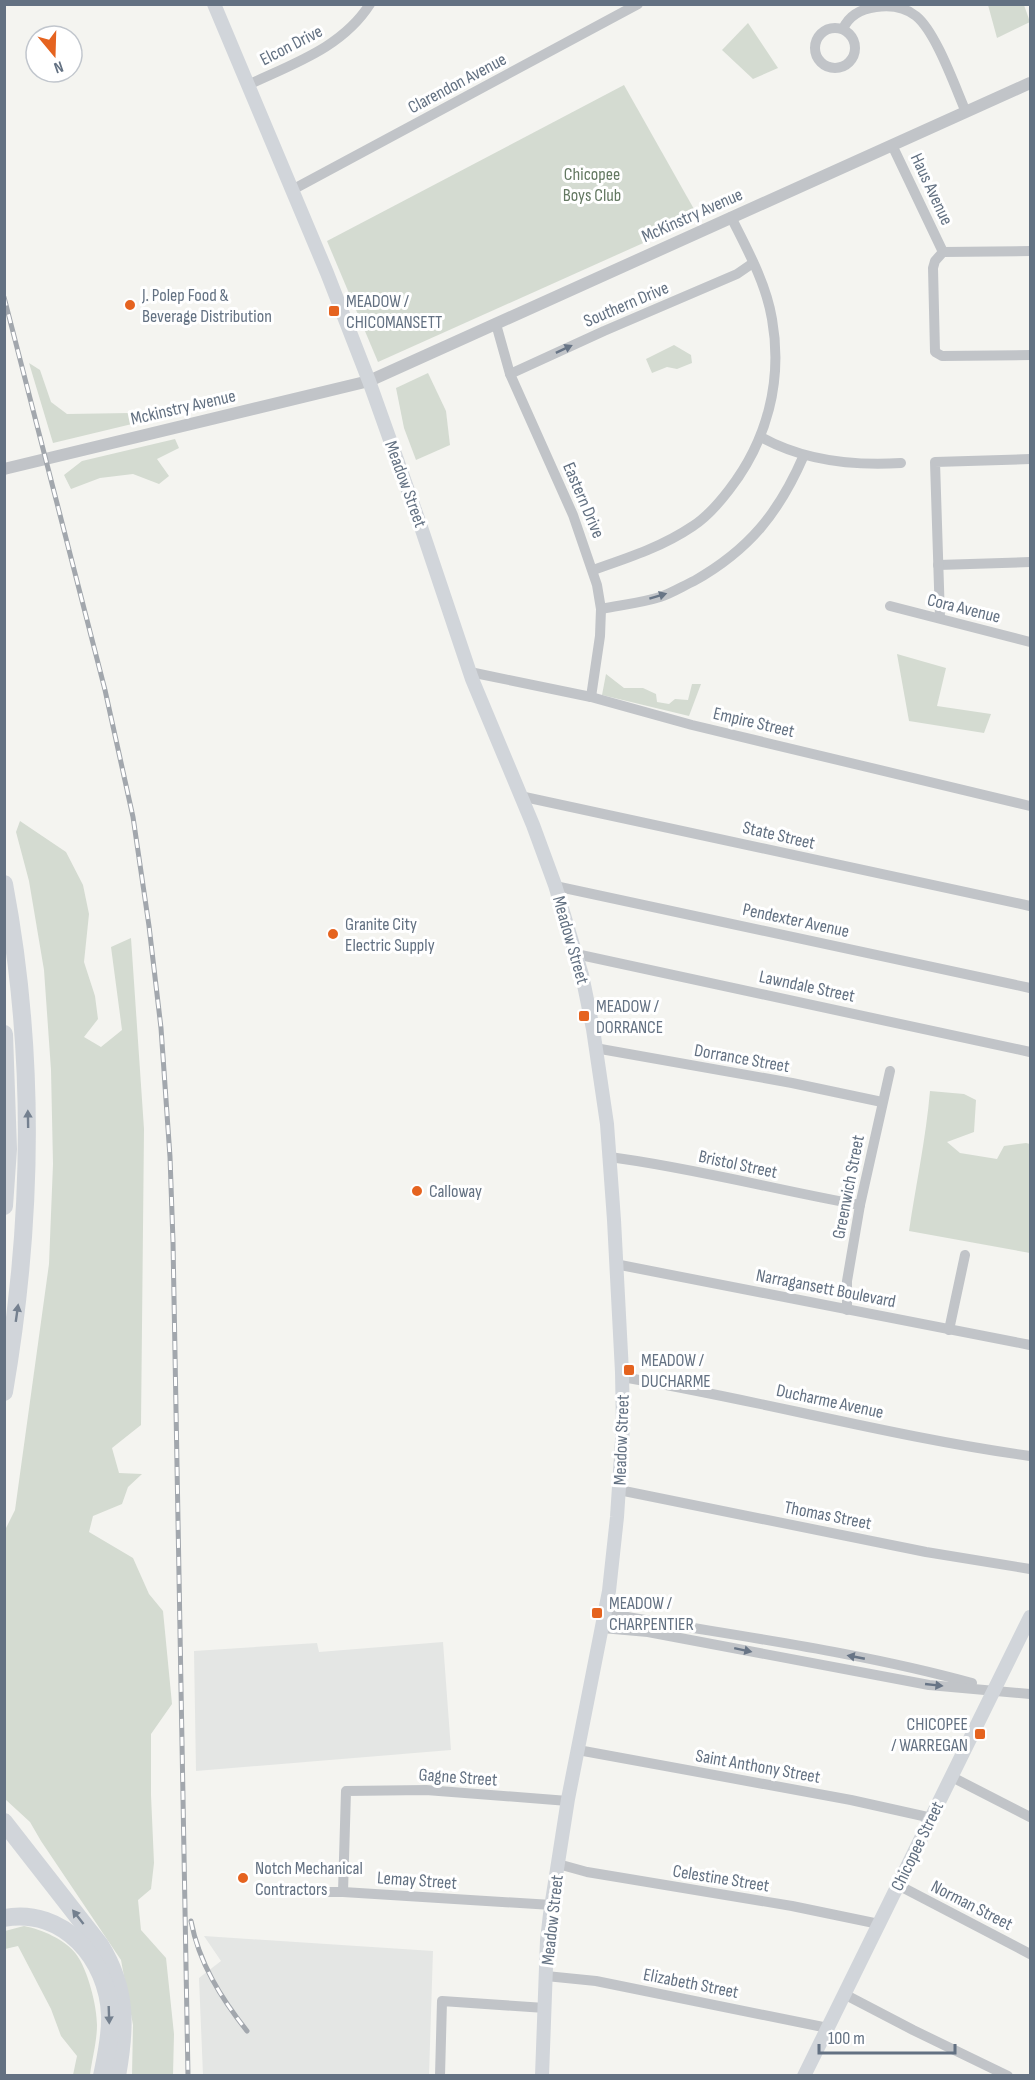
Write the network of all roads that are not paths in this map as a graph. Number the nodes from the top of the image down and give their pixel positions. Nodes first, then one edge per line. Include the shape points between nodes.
1 (214, 4) edge
2 (370, 4) edge
3 (638, 4) edge
4 (843, 29) dead end
5 (1030, 83) edge
6 (248, 85) junction
7 (966, 112) junction
8 (892, 145) junction
9 (292, 190) junction
10 (731, 217) junction
11 (1030, 251) edge
12 (943, 252) junction
13 (753, 263) junction
14 (496, 324) junction
15 (1030, 355) edge
16 (510, 374) junction
17 (369, 381) junction
18 (761, 437) junction
19 (804, 455) junction
20 (1030, 459) edge
21 (901, 463) dead end
22 (4, 469) edge
23 (1030, 562) edge
24 (939, 565) junction
25 (593, 570) junction
26 (890, 606) dead end
27 (601, 609) junction
28 (940, 618) junction
29 (1030, 642) edge
30 (470, 672) junction
31 (591, 697) junction
32 (520, 796) junction
33 (1030, 806) edge
34 (4, 884) edge
35 (555, 886) junction
36 (1030, 906) edge
37 (576, 954) junction
38 (1030, 988) edge
39 (4, 1034) edge
40 (595, 1048) junction
41 (1030, 1052) edge
42 (890, 1071) dead end
43 (882, 1102) junction
44 (609, 1157) junction
45 (860, 1205) junction
46 (4, 1206) edge
47 (964, 1255) dead end
48 (615, 1264) junction
49 (847, 1310) junction
50 (949, 1330) junction
51 (1030, 1345) edge
52 (622, 1377) junction
53 (4, 1392) edge
54 (1030, 1456) edge
55 (619, 1490) junction
56 (1030, 1569) edge
57 (605, 1613) junction
58 (1030, 1617) edge
59 (602, 1628) junction
60 (717, 1631) junction
61 (715, 1644) junction
62 (801, 1647) junction
63 (799, 1660) junction
64 (892, 1665) junction
65 (889, 1677) junction
66 (995, 1690) junction
67 (1030, 1694) edge
68 (578, 1750) junction
69 (952, 1777) junction
70 (568, 1801) junction
71 (1030, 1817) edge
72 (932, 1818) junction
73 (4, 1822) edge
74 (558, 1864) junction
75 (898, 1885) junction
76 (280, 1892) dead end
77 (343, 1892) junction
78 (552, 1905) junction
79 (4, 1918) edge
80 (879, 1924) junction
81 (1030, 1954) edge
82 (546, 1976) junction
83 (844, 1994) junction
84 (545, 2008) junction
85 (828, 2028) junction
86 (114, 2074) edge
87 (440, 2076) edge
88 (542, 2076) edge
89 (804, 2076) edge
90 (1008, 2076) edge

1 - 6 main road, Meadow Street
2 - 6 street, Elcon Drive via 350,30 334,42
3 - 9 street, Clarendon Avenue
4 - 7 street via 852,16 872,8 895,7 916,16 931,36
5 - 7 street, McKinstry Avenue
6 - 9 main road, Meadow Street
7 - 8 street, McKinstry Avenue
8 - 10 street, McKinstry Avenue
8 - 12 street, Haus Avenue
9 - 17 main road, Meadow Street
10 - 13 street
10 - 14 street, McKinstry Avenue
11 - 12 street
12 - 15 street, Haus Avenue via 933,268 935,352 942,356
16 -> 13 street, Southern Drive via 737,274
13 - 18 street via 772,319 776,364 771,408
14 - 16 street, Eastern Drive
14 - 17 street, McKinstry Avenue
16 - 25 street, Eastern Drive via 566,498
17 - 22 street, Mckinstry Avenue
17 - 30 main road, Meadow Street
18 - 19 street via 784,450
18 - 25 street via 732,486 695,524 639,554
19 - 21 street via 865,465
27 -> 19 street via 662,597 732,556 770,519
20 - 24 street via 934,462
23 - 24 street
24 - 28 street
25 - 27 street, Eastern Drive
26 - 28 street, Cora Avenue
27 - 31 street, Eastern Drive
28 - 29 street, Cora Avenue
30 - 31 street, Empire Street
30 - 32 main road, Meadow Street
31 - 33 street, Empire Street
32 - 35 main road, Meadow Street
32 - 36 street, State Street
53 -> 34 highway via 20,1286 28,1163 24,1021
35 - 37 main road, Meadow Street
35 - 38 street, Pendexter Avenue
37 - 40 main road, Meadow Street
37 - 41 street, Lawndale Street
39 - 46 highway via 8,1149
40 - 43 street, Dorrance Street
40 - 44 main road, Meadow Street
42 - 43 street, Greenwich Street
43 - 45 street, Greenwich Street
44 - 45 street, Bristol Street via 663,1164
44 - 48 main road, Meadow Street
45 - 49 street, Greenwich Street via 847,1281
47 - 50 street
48 - 49 street, Narragansett Boulevard
48 - 52 main road, Meadow Street
49 - 50 street, Narragansett Boulevard
50 - 51 street, Narragansett Boulevard
52 - 54 street, Ducharme Avenue
52 - 55 main road, Meadow Street
55 - 56 street, Thomas Street
55 - 57 main road, Meadow Street
57 - 59 main road, Meadow Street
57 - 60 street
58 - 66 main road, Chicopee Street
59 - 61 street
59 - 68 main road, Meadow Street
60 - 61 street
60 - 62 street
61 -> 63 street
62 - 63 street
64 -> 62 street
63 - 65 street
64 - 65 street
64 - 66 street
65 -> 66 street via 929,1685
66 - 67 street
66 - 69 main road, Chicopee Street
68 - 70 main road, Meadow Street
68 - 72 street, Saint Anthony Street
69 - 71 street
69 - 72 main road, Chicopee Street
70 - 74 main road, Meadow Street
70 - 77 street, Gagne Street via 426,1790 346,1791
72 - 75 main road, Chicopee Street
86 -> 73 highway via 123,2037 123,2010 112,1966
74 - 78 main road, Meadow Street
74 - 80 street, Celestine Street
75 - 80 main road, Chicopee Street
75 - 81 street, Norman Street
76 - 77 street, Lemay Street
77 - 78 street, Lemay Street
78 - 82 main road, Meadow Street
79 -> 86 highway via 33,1917 63,1928 80,1942 95,1963 103,1979 110,2014
80 - 83 main road, Chicopee Street
82 - 84 main road, Meadow Street
82 - 85 street, Elizabeth Street via 596,1981
83 - 85 main road, Chicopee Street
83 - 90 street
84 - 87 street via 442,2001
84 - 88 main road, Meadow Street
85 - 89 main road, Chicopee Street

